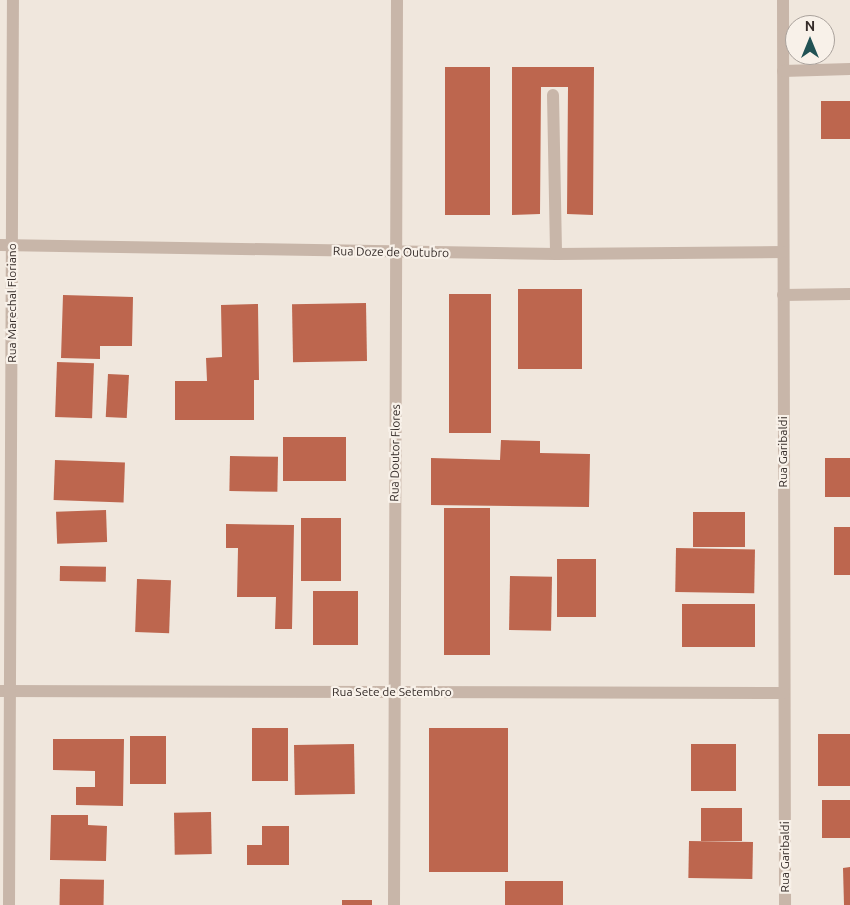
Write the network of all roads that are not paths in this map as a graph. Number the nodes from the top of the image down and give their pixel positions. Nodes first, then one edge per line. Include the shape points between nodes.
1 (13, 0) edge
2 (396, 0) edge
3 (783, 0) edge
4 (850, 69) edge
5 (783, 71) junction
6 (553, 95) dead end
7 (6, 245) edge
8 (398, 252) junction
9 (782, 252) junction
10 (556, 254) junction
11 (850, 294) edge
12 (782, 295) junction
13 (5, 691) edge
14 (392, 692) junction
15 (784, 693) junction
16 (9, 905) edge
17 (394, 905) edge
18 (785, 905) edge

1 - 7 street, Rua Marechal Floriano
2 - 8 street, Rua Doutor Flores
3 - 5 street, Rua Garibaldi
4 - 5 street
5 - 9 street, Rua Garibaldi
6 - 10 street
7 - 8 street, Rua Doze de Outubro
7 - 13 street, Rua Marechal Floriano
8 - 10 street, Rua Doze de Outubro
8 - 14 street, Rua Doutor Flores
9 - 10 street, Rua Doze de Outubro
9 - 12 street, Rua Garibaldi
11 - 12 street
12 - 15 street, Rua Garibaldi
13 - 14 street, Rua Sete de Setembro
13 - 16 street, Rua Marechal Floriano
14 - 15 street, Rua Sete de Setembro
14 - 17 street, Rua Doutor Flores
15 - 18 street, Rua Garibaldi

